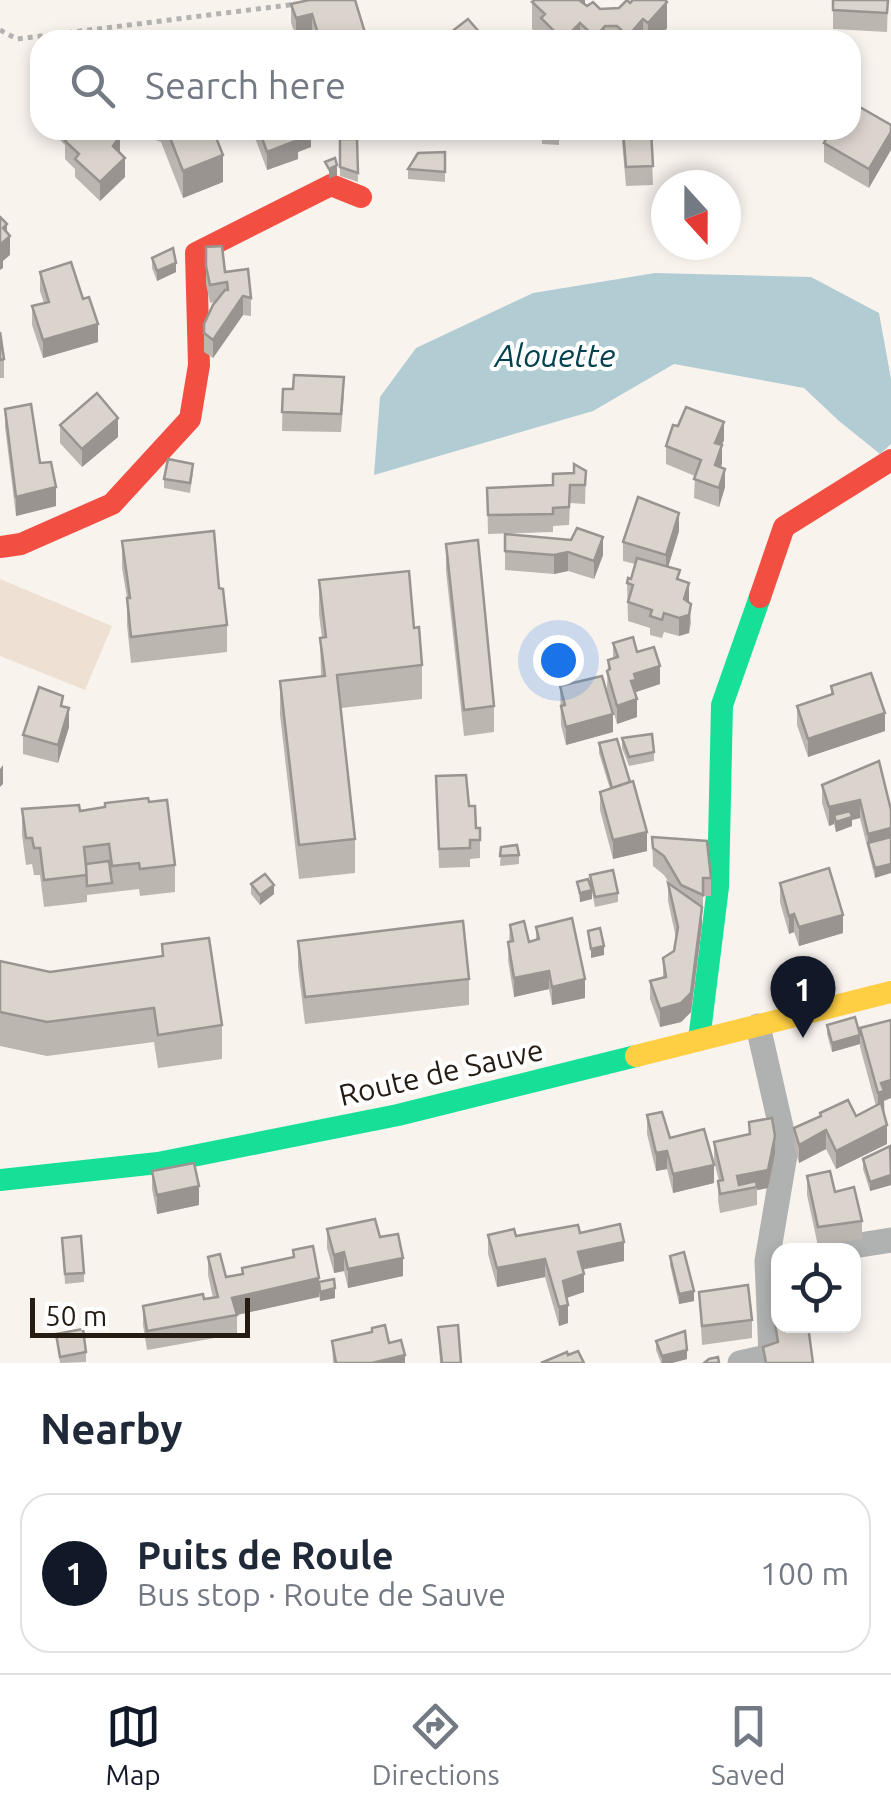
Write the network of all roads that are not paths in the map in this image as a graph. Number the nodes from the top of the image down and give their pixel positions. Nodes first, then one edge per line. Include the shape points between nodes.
1 (361, 197) dead end
2 (891, 460) edge
3 (0, 547) edge
4 (891, 992) edge
5 (758, 1026) junction
6 (699, 1040) junction
7 (0, 1180) edge
8 (891, 1240) edge
9 (775, 1243) edge
10 (861, 1245) edge
11 (771, 1333) edge
12 (740, 1363) edge

1 - 3 street via 331,184 196,253 200,365 190,420 112,504
2 - 6 street via 784,527 722,705 718,886
4 - 5 street, Route de Sauve
5 - 6 street, Route de Sauve
5 - 9 street via 786,1149
6 - 7 street, Route de Sauve via 398,1115 158,1164
8 - 10 street
11 - 12 street via 771,1356

